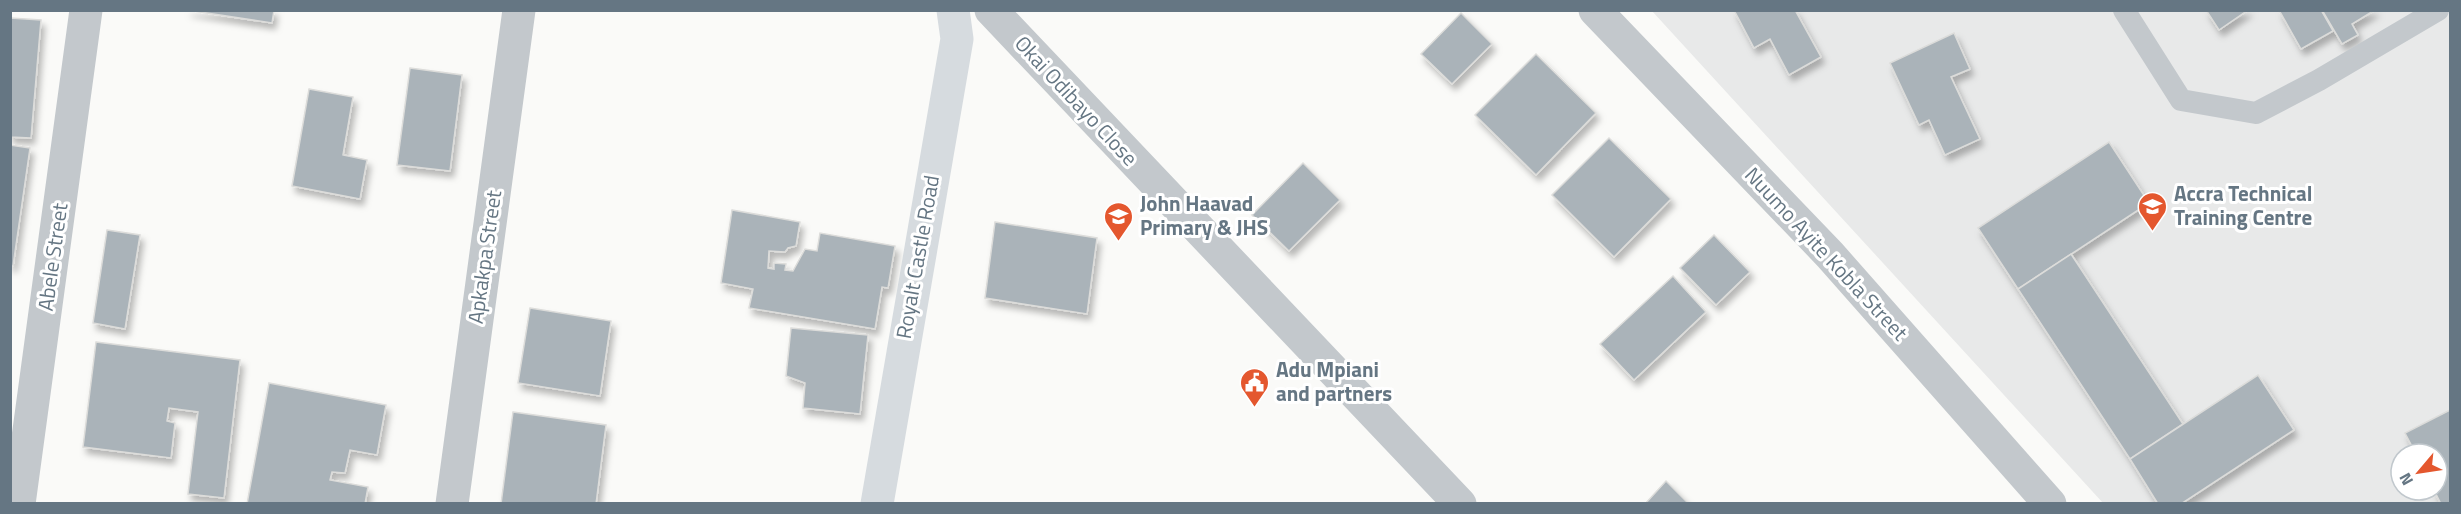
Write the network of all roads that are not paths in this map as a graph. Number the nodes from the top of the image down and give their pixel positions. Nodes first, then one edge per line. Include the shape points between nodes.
1 (86, 10) edge
2 (519, 10) edge
3 (953, 10) edge
4 (991, 10) edge
5 (1595, 10) edge
6 (2124, 10) edge
7 (2438, 10) edge
8 (19, 504) edge
9 (452, 504) edge
10 (877, 504) edge
11 (1460, 504) edge
12 (2050, 504) edge

1 - 8 street, Abele Street
2 - 9 street, Apkakpa Street
3 - 10 street, Royalt Castle Road via 957,39
4 - 11 street, Okai Odibayo Close
5 - 12 street, Nuumo Ayite Kobla Street via 1830,255
6 - 7 lane via 2181,100 2256,113

